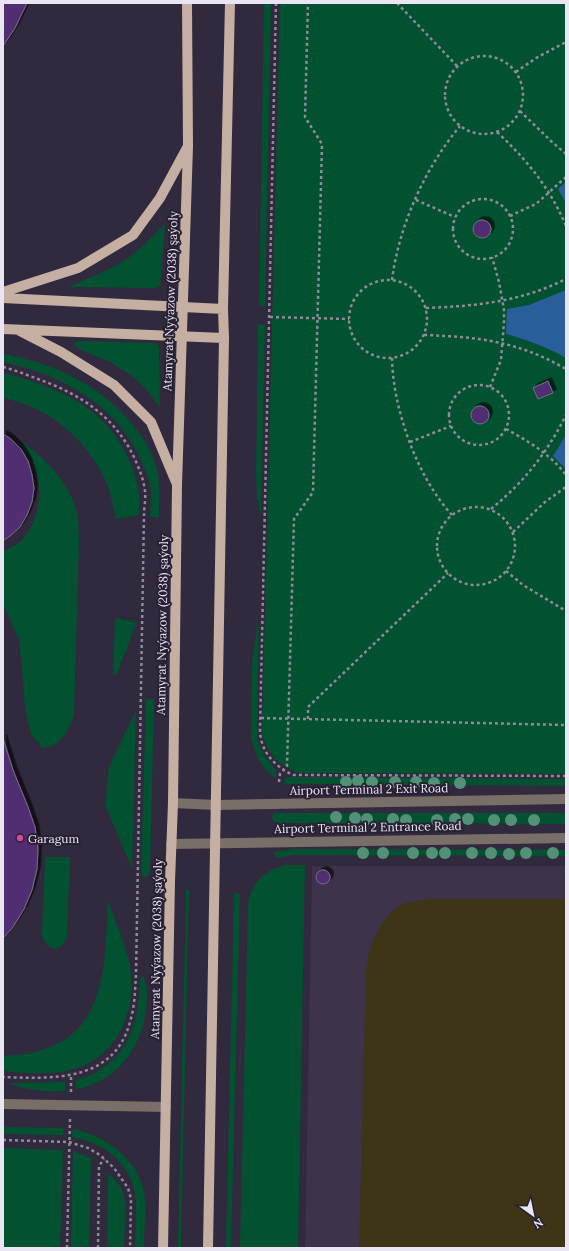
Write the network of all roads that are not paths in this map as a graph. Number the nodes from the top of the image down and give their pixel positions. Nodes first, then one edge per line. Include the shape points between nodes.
1 (187, 3) edge
2 (230, 3) edge
3 (188, 146) junction
4 (3, 292) edge
5 (3, 298) edge
6 (183, 307) junction
7 (223, 309) junction
8 (3, 329) edge
9 (18, 330) junction
10 (182, 336) junction
11 (224, 338) junction
12 (177, 485) junction
13 (566, 799) edge
14 (173, 803) junction
15 (216, 805) junction
16 (566, 838) edge
17 (215, 842) junction
18 (171, 844) junction
19 (3, 1104) edge
20 (166, 1107) junction
21 (163, 1248) edge
22 (208, 1248) edge

1 - 3 main road, Atamyrat Nyýazow (2038) şaýoly
2 - 7 main road
3 - 4 main road via 160,198 132,235 78,268
3 - 6 main road, Atamyrat Nyýazow (2038) şaýoly
5 - 6 main road
6 - 7 main road
6 - 10 main road, Atamyrat Nyýazow (2038) şaýoly
7 - 11 main road
8 - 9 main road
9 - 10 main road
9 - 12 main road via 61,352 114,385 150,422
10 - 11 main road
10 - 12 main road, Atamyrat Nyýazow (2038) şaýoly
11 - 15 main road
12 - 14 main road, Atamyrat Nyýazow (2038) şaýoly
13 - 15 street, Airport Terminal 2 Exit Road
14 - 15 street, Airport Terminal 2 Exit Road
14 - 18 main road, Atamyrat Nyýazow (2038) şaýoly
15 - 17 main road
16 - 17 street, Airport Terminal 2 Entrance Road
17 - 18 street, Airport Terminal 2 Entrance Road
17 - 22 main road
18 - 20 main road, Atamyrat Nyýazow (2038) şaýoly
19 - 20 street
20 - 21 main road, Atamyrat Nyýazow (2038) şaýoly

